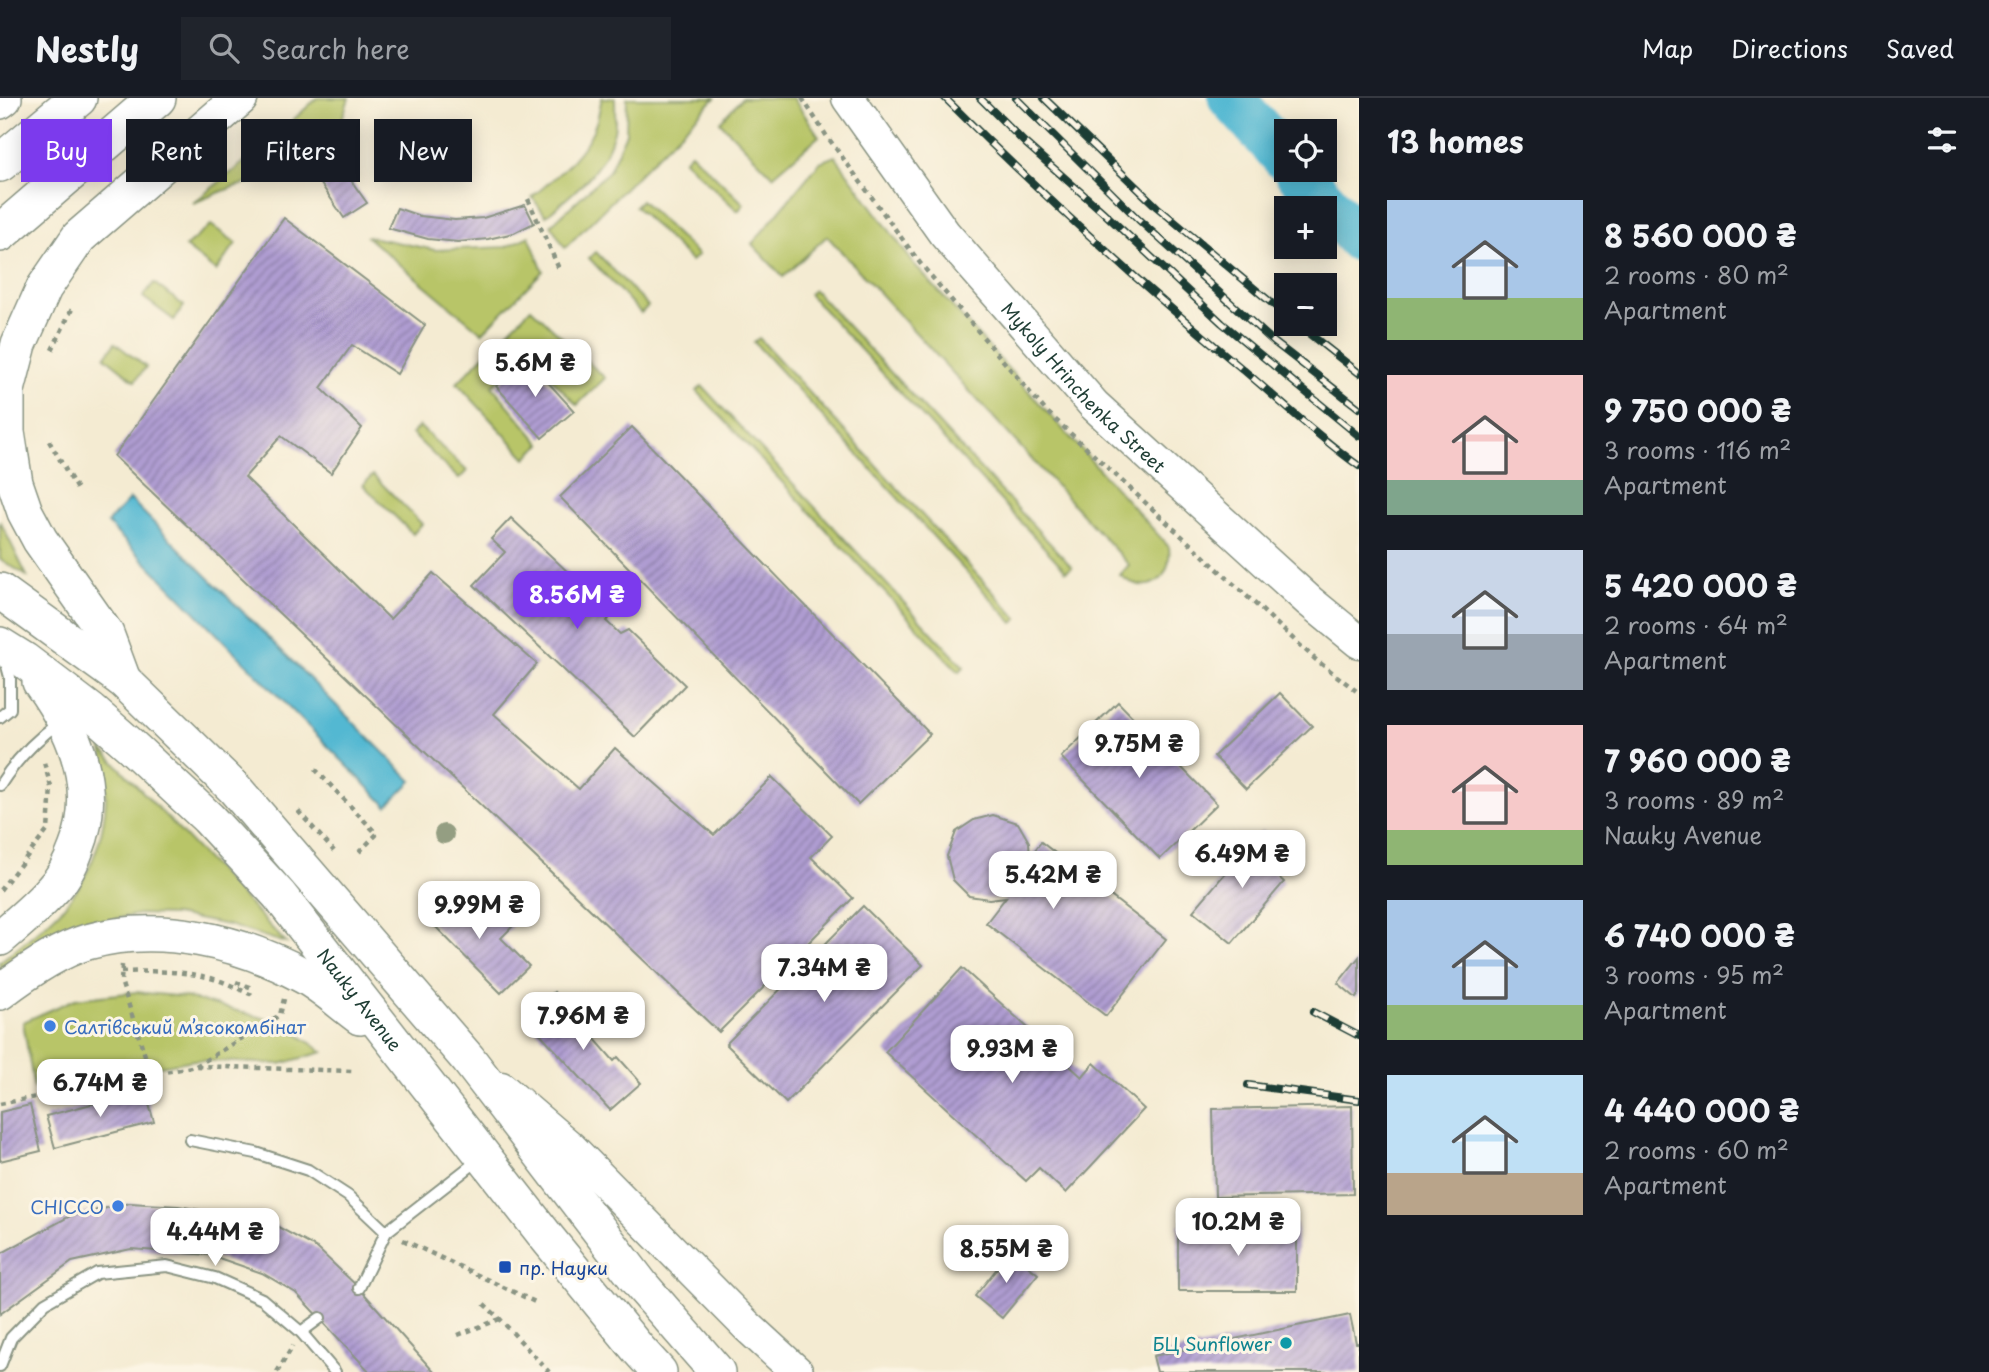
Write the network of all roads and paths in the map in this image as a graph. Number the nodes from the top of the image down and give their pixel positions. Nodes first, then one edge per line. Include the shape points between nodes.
1 (4, 98) edge
2 (78, 98) edge
3 (157, 98) edge
4 (240, 98) edge
5 (848, 98) edge
6 (0, 102) edge
7 (0, 163) edge
8 (528, 199) dead end
9 (0, 233) edge
10 (560, 271) dead end
11 (73, 307) dead end
12 (23, 350) edge
13 (49, 442) dead end
14 (78, 491) dead end
15 (0, 591) edge
16 (1359, 642) edge
17 (9, 650) edge
18 (123, 680) junction
19 (78, 715) junction
20 (0, 718) edge
21 (315, 769) dead end
22 (0, 785) edge
23 (51, 787) dead end
24 (298, 811) dead end
25 (334, 851) dead end
26 (356, 855) dead end
27 (0, 890) edge
28 (2, 936) edge
29 (122, 963) dead end
30 (121, 972) junction
31 (252, 988) dead end
32 (0, 992) edge
33 (284, 997) dead end
34 (400, 1048) junction
35 (468, 1059) junction
36 (196, 1066) junction
37 (352, 1071) dead end
38 (151, 1074) junction
39 (0, 1104) edge
40 (190, 1140) dead end
41 (484, 1156) junction
42 (386, 1232) junction
43 (359, 1289) dead end
44 (535, 1302) dead end
45 (484, 1304) dead end
46 (320, 1318) dead end
47 (500, 1319) junction
48 (301, 1332) junction
49 (458, 1335) dead end
50 (0, 1366) edge
51 (277, 1372) edge
52 (335, 1372) edge
53 (549, 1372) edge
54 (659, 1372) edge
55 (717, 1372) edge
56 (797, 1372) edge

1 - 6 main road
2 - 7 highway
3 - 9 highway
4 - 12 main road via 79,237 44,288
5 - 16 main road, Mykoly Hrinchenka Street via 944,233 1094,405
8 - 10 path
11 - 12 path
12 - 18 main road via 7,390 16,503 106,634
13 - 14 path
15 - 18 main road
17 - 19 main road via 51,698
17 - 20 lane via 10,709
18 - 35 main road via 235,789
19 - 22 lane via 43,734
19 - 28 main road via 77,747 86,796 82,835 53,889
19 - 34 main road, Nauky Avenue via 208,818 279,895
21 - 26 path via 377,834
23 - 27 path via 48,830
24 - 25 path
29 - 30 path
30 - 31 path via 193,974 250,994
30 - 38 path
32 - 34 main road via 35,966 86,942 125,934 173,934 267,958 306,977
33 - 36 path via 280,1015
34 - 41 main road, Nauky Avenue
35 - 55 main road via 642,1286
35 - 56 main road via 571,1148
36 - 37 path
36 - 38 path
38 - 39 path
40 - 42 lane via 256,1153 308,1170 348,1196
41 - 42 lane
41 - 54 main road, Nauky Avenue
42 - 43 lane
42 - 44 path
45 - 47 path
46 - 48 lane
47 - 49 path
47 - 53 path
48 - 50 lane via 262,1299 215,1278 167,1266 97,1273 45,1303 11,1338
48 - 51 path
48 - 52 lane

